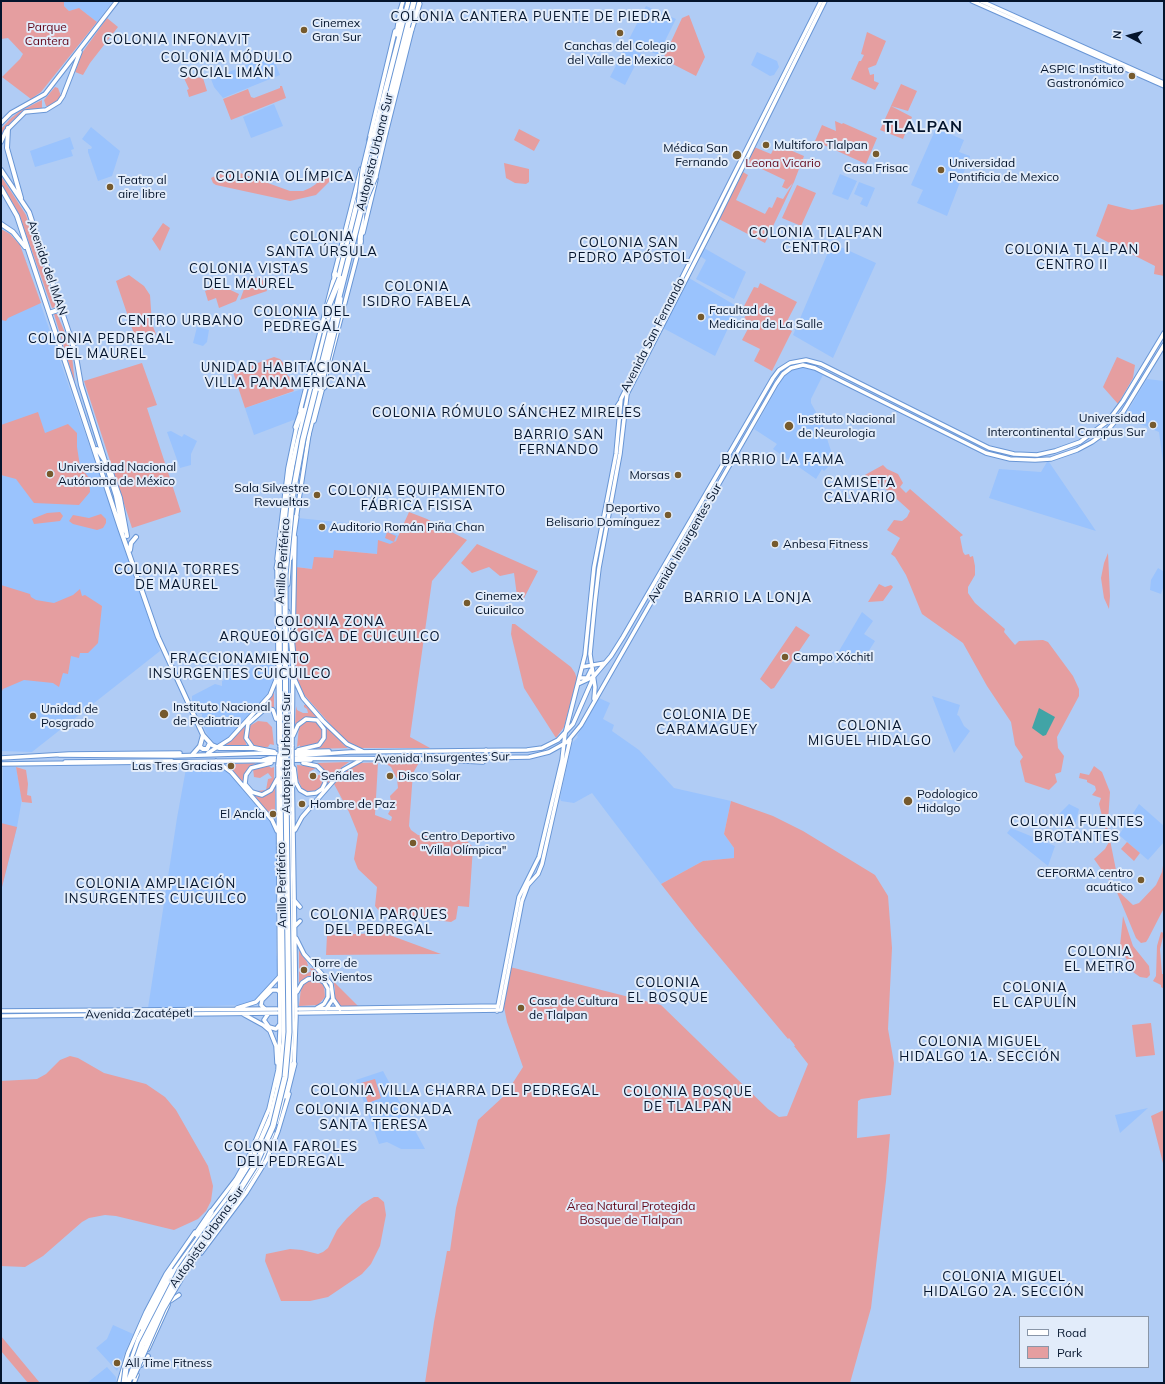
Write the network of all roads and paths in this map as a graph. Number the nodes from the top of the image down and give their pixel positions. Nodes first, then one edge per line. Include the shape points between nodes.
1 (117, 1) edge
2 (403, 1) edge
3 (413, 1) edge
4 (821, 1) edge
5 (825, 1) edge
6 (972, 1) edge
7 (981, 1) edge
8 (401, 10) junction
9 (400, 25) junction
10 (412, 28) junction
11 (394, 45) junction
12 (82, 47) junction
13 (396, 72) junction
14 (1164, 83) edge
15 (1164, 86) edge
16 (1, 123) edge
17 (8, 128) junction
18 (370, 134) junction
19 (1, 142) edge
20 (368, 161) junction
21 (1, 170) edge
22 (1, 188) edge
23 (22, 201) junction
24 (359, 213) junction
25 (1, 224) edge
26 (360, 243) junction
27 (28, 252) junction
28 (343, 272) junction
29 (335, 274) junction
30 (343, 279) junction
31 (61, 309) junction
32 (49, 313) junction
33 (330, 313) junction
34 (334, 321) junction
35 (1164, 333) edge
36 (335, 341) junction
37 (1164, 344) edge
38 (1144, 366) junction
39 (1137, 369) dead end
40 (322, 388) junction
41 (82, 389) junction
42 (75, 392) junction
43 (621, 399) junction
44 (614, 411) dead end
45 (87, 425) junction
46 (296, 427) junction
47 (307, 435) junction
48 (104, 458) junction
49 (288, 468) junction
50 (287, 499) junction
51 (286, 515) junction
52 (296, 517) junction
53 (125, 535) junction
54 (136, 537) dead end
55 (130, 553) junction
56 (288, 567) junction
57 (276, 568) junction
58 (287, 598) junction
59 (293, 656) junction
60 (605, 663) junction
61 (590, 665) junction
62 (582, 667) junction
63 (591, 670) junction
64 (292, 674) junction
65 (277, 675) junction
66 (594, 676) junction
67 (579, 678) junction
68 (578, 684) junction
69 (592, 705) junction
70 (568, 725) junction
71 (278, 726) junction
72 (569, 730) junction
73 (565, 734) junction
74 (203, 735) junction
75 (574, 735) junction
76 (570, 740) junction
77 (210, 743) junction
78 (565, 744) junction
79 (291, 745) junction
80 (200, 747) junction
81 (280, 747) junction
82 (219, 748) junction
83 (254, 748) junction
84 (486, 750) junction
85 (555, 750) junction
86 (295, 751) junction
87 (274, 752) junction
88 (350, 752) junction
89 (366, 752) junction
90 (266, 753) junction
91 (194, 754) junction
92 (207, 754) junction
93 (563, 755) junction
94 (486, 757) junction
95 (1, 758) edge
96 (316, 759) junction
97 (365, 759) junction
98 (263, 760) junction
99 (564, 760) junction
100 (215, 761) junction
101 (298, 761) junction
102 (274, 762) junction
103 (1, 764) edge
104 (290, 765) junction
105 (279, 766) junction
106 (281, 801) junction
107 (294, 832) junction
108 (278, 836) junction
109 (279, 842) junction
110 (290, 850) junction
111 (294, 874) junction
112 (528, 877) junction
113 (533, 880) junction
114 (294, 899) junction
115 (300, 900) dead end
116 (280, 902) junction
117 (300, 907) dead end
118 (300, 921) dead end
119 (295, 926) junction
120 (295, 935) junction
121 (515, 935) junction
122 (282, 947) junction
123 (280, 976) junction
124 (280, 992) junction
125 (296, 995) junction
126 (333, 999) junction
127 (326, 1008) junction
128 (266, 1009) junction
129 (316, 1009) junction
130 (234, 1010) junction
131 (340, 1010) junction
132 (1, 1011) edge
133 (23, 1011) junction
134 (322, 1013) junction
135 (242, 1014) junction
136 (268, 1014) junction
137 (1, 1016) edge
138 (23, 1016) junction
139 (280, 1023) junction
140 (294, 1064) junction
141 (278, 1070) junction
142 (269, 1109) junction
143 (274, 1129) junction
144 (263, 1137) junction
145 (211, 1212) junction
146 (210, 1240) junction
147 (193, 1255) junction
148 (178, 1287) junction
149 (178, 1296) dead end
150 (170, 1301) junction
151 (158, 1333) dead end
152 (154, 1337) junction
153 (148, 1356) dead end
154 (141, 1364) junction
155 (119, 1383) edge
156 (128, 1383) edge

1 - 12 main road
2 - 8 main road
3 - 9 highway
3 - 10 highway
3 - 13 highway, Anillo Periférico
3 - 20 highway, Anillo Periférico
3 - 24 highway, Autopista Urbana Sur, bridge
4 - 43 main road, Avenida San Fernando
5 - 61 main road, Avenida San Fernando via 627,394 620,454 599,568
6 - 15 main road
7 - 14 main road
8 - 9 highway
8 - 11 main road
9 - 11 highway
10 - 13 highway
10 - 24 highway, bridge via 374,177
10 - 26 main road
11 - 18 main road
11 - 24 highway, bridge via 363,170
12 - 16 main road via 45,94 11,113
12 - 17 main road via 59,102 46,110 25,112
13 - 24 highway, Anillo Periférico
17 - 19 main road
17 - 23 main road via 7,148
18 - 20 highway
18 - 29 main road
20 - 33 highway, Anillo Periférico
21 - 23 main road, Avenida del IMAN
22 - 27 main road, Avenida del IMAN via 17,216
23 - 31 main road, Avenida del IMAN via 29,212
24 - 26 highway
24 - 28 highway, Autopista Urbana Sur, bridge
24 - 30 highway, Autopista Urbana Sur, bridge
24 - 34 highway, Anillo Periférico
25 - 27 main road via 13,232
26 - 36 main road
27 - 32 main road, Avenida del IMAN
28 - 46 highway, bridge via 328,310
28 - 156 highway, Autopista Urbana Sur, bridge via 298,450 288,508 284,553 282,629 287,1029 282,1085 257,1156 232,1196 176,1274 142,1338
29 - 33 highway
29 - 46 main road
30 - 40 highway, bridge via 338,316
30 - 156 highway, Autopista Urbana Sur, bridge via 303,439 293,493 285,575 289,1032 285,1077 273,1126 256,1164 233,1200 180,1270 142,1344
31 - 32 main road
31 - 41 main road, Avenida del IMAN
32 - 42 main road, Avenida del IMAN
33 - 50 highway, Anillo Periférico via 292,466
34 - 36 highway
34 - 47 highway, Anillo Periférico
35 - 38 main road, Avenida Insurgentes Sur
36 - 40 main road
37 - 69 main road, Avenida Insurgentes Sur via 1124,412 1110,428 1096,440 1077,450 1051,459 1010,459 986,453 815,368 803,365 788,369 776,384
38 - 39 main road
38 - 60 main road, Avenida Insurgentes Sur via 1118,410 1094,433 1080,442 1055,451 1026,455 1005,453 983,445 816,362 802,360 787,364 773,378 629,627
40 - 47 highway
40 - 47 main road via 317,413
41 - 42 main road
41 - 48 main road, Avenida del IMAN
42 - 45 main road, Avenida del IMAN
43 - 44 main road
43 - 62 main road, Avenida San Fernando via 616,454 594,567
45 - 48 main road via 98,452
45 - 53 main road, Avenida del IMAN
46 - 49 main road
47 - 52 main road
47 - 56 highway, Anillo Periférico via 292,509
48 - 53 main road, Avenida del IMAN
49 - 50 highway
49 - 57 main road
50 - 51 highway, Anillo Periférico
51 - 57 highway
51 - 81 highway, Anillo Periférico via 280,593
52 - 56 highway
52 - 59 main road
53 - 55 main road, Avenida del IMAN
54 - 55 main road via 131,543
55 - 74 main road, Avenida del IMAN via 161,643
56 - 58 highway, Anillo Periférico
57 - 65 main road
58 - 59 highway
58 - 79 highway, Anillo Periférico
59 - 64 main road
60 - 61 main road
60 - 66 main road, Avenida Insurgentes Sur
61 - 62 main road
61 - 63 main road, Avenida San Fernando
62 - 67 main road, Avenida San Fernando
63 - 66 main road, Avenida San Fernando
63 - 67 main road via 587,678
64 - 79 main road
64 - 89 main road via 303,698 323,721 347,744
65 - 71 main road
65 - 82 main road via 270,695 230,740
66 - 68 main road
66 - 69 main road via 595,692
66 - 72 main road, Avenida Insurgentes Sur
67 - 68 main road, Avenida San Fernando
68 - 70 main road, Avenida San Fernando
69 - 75 main road, Avenida Insurgentes Sur
70 - 72 main road
70 - 73 main road, Avenida San Fernando
71 - 81 main road
71 - 83 main road via 272,710 262,710 248,724 246,731 246,740
72 - 73 main road, Avenida Insurgentes Sur
72 - 75 main road
73 - 78 main road, Avenida San Fernando
73 - 84 main road, Avenida Insurgentes Sur via 550,745 537,749
74 - 77 main road, Avenida del IMAN
74 - 80 main road
75 - 76 main road, Avenida Insurgentes Sur
76 - 78 main road, Avenida Insurgentes Sur
76 - 99 main road
77 - 80 main road via 209,748 205,750
77 - 82 main road, Avenida del IMAN
78 - 85 main road, Avenida Insurgentes Sur
78 - 93 main road, Avenida San Fernando
79 - 86 main road via 297,726 302,721 308,718 316,719 323,726 325,734 320,744
79 - 104 highway, Anillo Periférico, bridge
80 - 91 main road
81 - 105 highway, Anillo Periférico, bridge
82 - 83 main road, Avenida del IMAN
82 - 92 main road
83 - 87 main road, Avenida del IMAN
84 - 89 main road, Avenida Insurgentes Sur
84 - 94 main road
85 - 93 main road
85 - 94 main road, Avenida Insurgentes Sur via 534,756
86 - 87 main road, Avenida Insurgentes Sur
86 - 88 main road, Avenida Insurgentes Sur
87 - 90 main road, Avenida Insurgentes Sur
88 - 89 main road, Avenida Insurgentes Sur
88 - 90 main road, Avenida Insurgentes Sur
90 - 92 main road, Avenida Insurgentes Sur
91 - 92 main road, Avenida Insurgentes Sur
91 - 95 main road, Avenida Insurgentes Sur
93 - 99 main road, Avenida San Fernando
94 - 97 main road, Avenida Insurgentes Sur via 484,762 479,763 434,759
96 - 97 main road, Avenida Insurgentes Sur
96 - 98 main road, Avenida Insurgentes Sur
96 - 101 main road, Avenida Insurgentes Sur
97 - 107 main road via 343,770 302,817
98 - 100 main road, Avenida Insurgentes Sur
98 - 102 main road, Avenida Insurgentes Sur
99 - 112 main road via 539,857
99 - 113 main road via 542,864
100 - 103 main road, Avenida Insurgentes Sur
100 - 108 main road via 231,772 269,816
101 - 102 main road, Avenida Insurgentes Sur
101 - 104 main road via 317,766 323,771 325,781 320,791 312,794 302,792
102 - 105 main road via 249,769 245,779 250,791 261,795 270,792 276,783
104 - 107 main road
104 - 110 highway, Anillo Periférico
105 - 106 highway, Anillo Periférico
105 - 108 main road
106 - 109 highway
106 - 122 highway, Anillo Periférico
107 - 111 main road
108 - 109 main road
109 - 116 main road
110 - 111 highway
110 - 143 highway, Anillo Periférico via 290,1058
111 - 114 main road
112 - 113 main road
112 - 121 main road via 519,897
113 - 121 main road via 523,898
114 - 115 main road
114 - 117 main road
114 - 119 main road
116 - 122 highway
116 - 123 main road
118 - 119 main road
119 - 120 main road
120 - 125 main road
120 - 126 main road via 304,954 331,984
121 - 131 main road via 499,1008
122 - 144 highway, Anillo Periférico via 282,1066 271,1117
123 - 124 main road
123 - 130 main road via 256,1002
124 - 128 main road via 272,990 262,1000 261,1006
124 - 139 main road
125 - 129 main road via 306,980 323,980 329,996 325,1003
125 - 140 main road
126 - 127 main road
126 - 131 main road
127 - 129 main road
127 - 131 main road
127 - 134 main road
128 - 130 main road, Avenida Zacatépetl
128 - 136 main road, Avenida Zacatépetl via 277,1011
129 - 134 main road via 299,1011
130 - 133 main road, Avenida Zacatépetl
131 - 134 main road
132 - 133 main road, Avenida Zacatépetl
133 - 138 main road
135 - 136 main road, Avenida Zacatépetl
135 - 138 main road, Avenida Zacatépetl
135 - 141 main road via 270,1031 276,1046
136 - 139 main road via 264,1020 269,1027 276,1029
137 - 138 main road, Avenida Zacatépetl
139 - 141 main road
140 - 143 highway
140 - 146 main road via 284,1112 266,1159 246,1193
141 - 142 main road
142 - 144 highway
142 - 145 main road via 247,1160
143 - 147 highway, Anillo Periférico via 260,1162 244,1188
144 - 156 highway, Anillo Periférico via 230,1195 176,1269 139,1339
145 - 155 main road via 181,1252 152,1299 128,1353
145 - 156 highway, bridge via 178,1260 149,1310 128,1362
146 - 148 main road
146 - 156 highway, bridge via 184,1273
147 - 148 highway
147 - 156 highway, Anillo Periférico via 170,1293
148 - 150 main road
149 - 150 main road
150 - 152 main road
151 - 152 main road
152 - 154 main road
153 - 154 main road
154 - 156 main road

